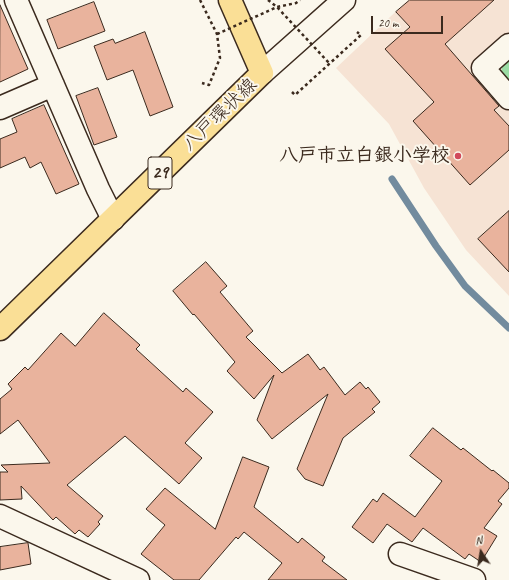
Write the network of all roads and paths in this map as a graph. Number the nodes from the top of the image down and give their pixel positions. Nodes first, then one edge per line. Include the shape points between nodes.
1 (16, 0) edge
2 (200, 0) edge
3 (230, 0) edge
4 (268, 0) edge
5 (300, 0) edge
6 (344, 0) edge
7 (277, 7) junction
8 (357, 32) dead end
9 (217, 34) junction
10 (509, 45) edge
11 (329, 63) junction
12 (262, 73) junction
13 (202, 83) dead end
14 (53, 85) junction
15 (292, 92) dead end
16 (509, 98) edge
17 (0, 108) edge
18 (113, 219) junction
19 (0, 328) edge
20 (0, 516) edge
21 (400, 554) dead end
22 (138, 580) edge
23 (474, 580) edge

1 - 14 street
2 - 9 path
3 - 12 main road, 八戸環状線
4 - 7 path, bridge
5 - 7 path, bridge via 296,4
6 - 12 street
7 - 9 path, bridge
7 - 11 path, bridge
8 - 11 path via 360,35
9 - 13 path via 220,58 209,85
10 - 16 street via 483,68
11 - 15 path via 295,95
12 - 18 main road, 八戸環状線 / 29
14 - 17 street
14 - 18 street
18 - 19 main road, 八戸環状線 / 29
20 - 22 street
21 - 23 street

